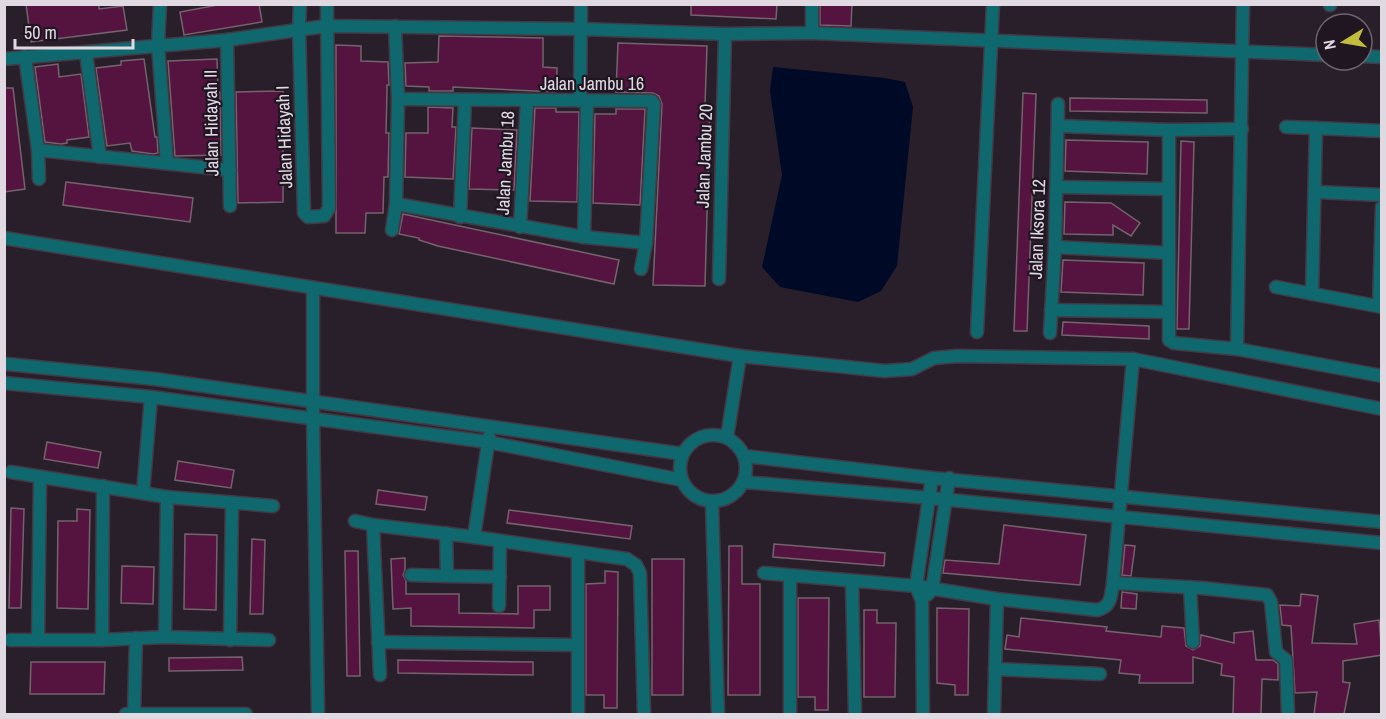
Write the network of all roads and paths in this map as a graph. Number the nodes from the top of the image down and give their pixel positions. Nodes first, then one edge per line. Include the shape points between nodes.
1 (160, 4) edge
2 (300, 4) edge
3 (327, 4) edge
4 (581, 4) edge
5 (812, 4) edge
6 (993, 4) edge
7 (1243, 4) edge
8 (326, 26) junction
9 (395, 26) junction
10 (299, 29) junction
11 (582, 29) junction
12 (812, 33) junction
13 (725, 34) junction
14 (227, 40) junction
15 (992, 42) junction
16 (158, 45) junction
17 (1242, 51) junction
18 (86, 53) junction
19 (1314, 54) edge
20 (25, 56) junction
21 (4, 59) edge
22 (398, 99) junction
23 (465, 100) junction
24 (527, 101) junction
25 (584, 101) junction
26 (1058, 104) dead end
27 (1059, 126) junction
28 (1286, 127) dead end
29 (1316, 128) junction
30 (1242, 129) junction
31 (1169, 130) junction
32 (1382, 130) edge
33 (38, 150) junction
34 (100, 158) junction
35 (167, 163) junction
36 (230, 170) junction
37 (39, 179) dead end
38 (1057, 187) junction
39 (1168, 189) junction
40 (1316, 192) junction
41 (1382, 195) edge
42 (396, 204) junction
43 (230, 206) dead end
44 (1382, 207) edge
45 (460, 217) junction
46 (520, 227) junction
47 (392, 230) dead end
48 (584, 237) junction
49 (4, 238) edge
50 (646, 243) junction
51 (1055, 247) junction
52 (1168, 253) junction
53 (641, 269) dead end
54 (719, 279) dead end
55 (1276, 287) dead end
56 (313, 288) junction
57 (1312, 294) junction
58 (1380, 306) edge
59 (1051, 310) junction
60 (1168, 312) junction
61 (977, 332) dead end
62 (1050, 333) dead end
63 (1237, 349) junction
64 (740, 356) junction
65 (1133, 360) junction
66 (5, 365) edge
67 (1382, 376) edge
68 (4, 383) edge
69 (151, 397) junction
70 (313, 400) junction
71 (1382, 409) edge
72 (313, 419) junction
73 (491, 427) junction
74 (727, 437) junction
75 (488, 442) junction
76 (683, 454) junction
77 (745, 456) junction
78 (11, 472) dead end
79 (40, 477) junction
80 (932, 478) junction
81 (949, 478) junction
82 (682, 480) junction
83 (744, 482) junction
84 (103, 486) junction
85 (143, 493) junction
86 (1122, 495) junction
87 (167, 497) junction
88 (930, 498) junction
89 (945, 500) junction
90 (712, 502) junction
91 (232, 503) junction
92 (273, 506) dead end
93 (1118, 518) junction
94 (355, 521) dead end
95 (1382, 522) edge
96 (374, 525) junction
97 (446, 533) junction
98 (474, 537) junction
99 (500, 541) junction
100 (1382, 543) edge
101 (578, 553) junction
102 (764, 573) dead end
103 (411, 575) dead end
104 (447, 576) junction
105 (790, 576) junction
106 (500, 577) junction
107 (852, 582) junction
108 (1113, 584) junction
109 (916, 586) junction
110 (1190, 587) junction
111 (932, 590) junction
112 (997, 599) junction
113 (922, 601) junction
114 (500, 606) dead end
115 (165, 636) junction
116 (136, 638) junction
117 (10, 640) dead end
118 (38, 640) junction
119 (102, 640) junction
120 (230, 640) junction
121 (269, 640) dead end
122 (378, 642) junction
123 (1193, 642) dead end
124 (577, 645) junction
125 (995, 669) junction
126 (1100, 674) dead end
127 (380, 675) dead end
128 (126, 714) edge
129 (134, 714) edge
130 (246, 714) edge
131 (318, 714) edge
132 (578, 714) edge
133 (644, 714) edge
134 (718, 714) edge
135 (790, 714) edge
136 (855, 714) edge
137 (923, 714) edge
138 (994, 714) edge
139 (1288, 714) edge

1 - 16 street
2 - 10 street
3 - 8 street
4 - 11 street
5 - 12 street
6 - 15 street
7 - 17 street
8 - 9 street
8 - 10 street
8 - 10 street, Jalan Hidayah I via 328,208 324,216 308,218 304,213
9 - 11 street
9 - 22 street
10 - 14 street
11 - 13 street
11 - 25 street
12 - 13 street
12 - 15 street
13 - 54 street, Jalan Jambu 20
14 - 16 street
14 - 36 street, Jalan Hidayah II
15 - 17 street
15 - 61 street
16 - 18 street
16 - 35 street
17 - 19 street
17 - 30 street
18 - 20 street
18 - 34 street
20 - 21 street
20 - 33 street
22 - 23 street, Jalan Jambu 16
22 - 42 street
23 - 24 street, Jalan Jambu 16
23 - 45 street
24 - 25 street, Jalan Jambu 16
24 - 46 street, Jalan Jambu 18
25 - 48 street
25 - 50 street, Jalan Jambu 16 via 649,100 654,104
26 - 27 street, Jalan Iksora 12
27 - 31 street
27 - 38 street, Jalan Iksora 12
28 - 29 street
29 - 32 street
29 - 40 street
30 - 31 street
30 - 63 street
31 - 39 street
33 - 34 street
33 - 37 street
34 - 35 street
35 - 36 street
36 - 43 street, Jalan Hidayah II
38 - 39 street
38 - 51 street, Jalan Iksora 12
39 - 52 street
40 - 41 street
40 - 57 street
42 - 45 street
42 - 47 street
44 - 58 street
45 - 46 street
46 - 48 street
48 - 50 street
49 - 56 street
50 - 53 street, Jalan Jambu 16
51 - 52 street
51 - 59 street, Jalan Iksora 12
52 - 60 street
55 - 57 street
56 - 64 street
56 - 70 street
57 - 58 street
59 - 60 street
59 - 62 street, Jalan Iksora 12
60 - 63 street via 1169,340 1174,343
63 - 67 street
64 - 65 street via 885,371 912,369 934,358 958,356
64 - 74 street
65 - 71 street
65 - 86 street
66 - 70 street via 155,379
68 - 69 street
69 - 72 street
69 - 85 street
70 - 72 street
70 - 73 street
72 - 75 street
72 - 131 street
73 - 75 street
73 - 76 street
74 - 76 street via 701,436
74 - 77 street
75 - 82 street
75 - 98 street
76 - 82 street
77 - 80 street
77 - 83 street
78 - 79 street
79 - 84 street
79 - 118 street
80 - 81 street
80 - 88 street
81 - 86 street
81 - 89 street
82 - 90 street via 699,499
83 - 88 street
83 - 90 street via 725,500
84 - 85 street
84 - 119 street
85 - 87 street
86 - 93 street
86 - 95 street
87 - 91 street
87 - 115 street
88 - 89 street
88 - 109 street
89 - 93 street
89 - 111 street
90 - 134 street
91 - 92 street
91 - 120 street
93 - 100 street
93 - 108 street
94 - 96 street
96 - 97 street
96 - 122 street
97 - 98 street
97 - 104 street
98 - 99 street
99 - 101 street
99 - 106 street
101 - 124 street
101 - 133 street via 627,559 640,573
102 - 105 street
103 - 104 street
104 - 106 street
105 - 107 street
105 - 135 street
106 - 114 street
107 - 109 street
107 - 136 street
108 - 110 street
108 - 112 street via 1110,601 1105,608 1096,610
109 - 111 street
109 - 113 street
110 - 123 street
110 - 139 street via 1268,595 1275,652 1287,664
111 - 112 street
111 - 113 street
112 - 125 street
113 - 137 street
115 - 116 street
115 - 120 street
116 - 119 street
116 - 129 street
117 - 118 street
118 - 119 street
120 - 121 street
122 - 124 street
122 - 127 street
124 - 132 street
125 - 126 street
125 - 138 street
128 - 129 street
129 - 130 street

